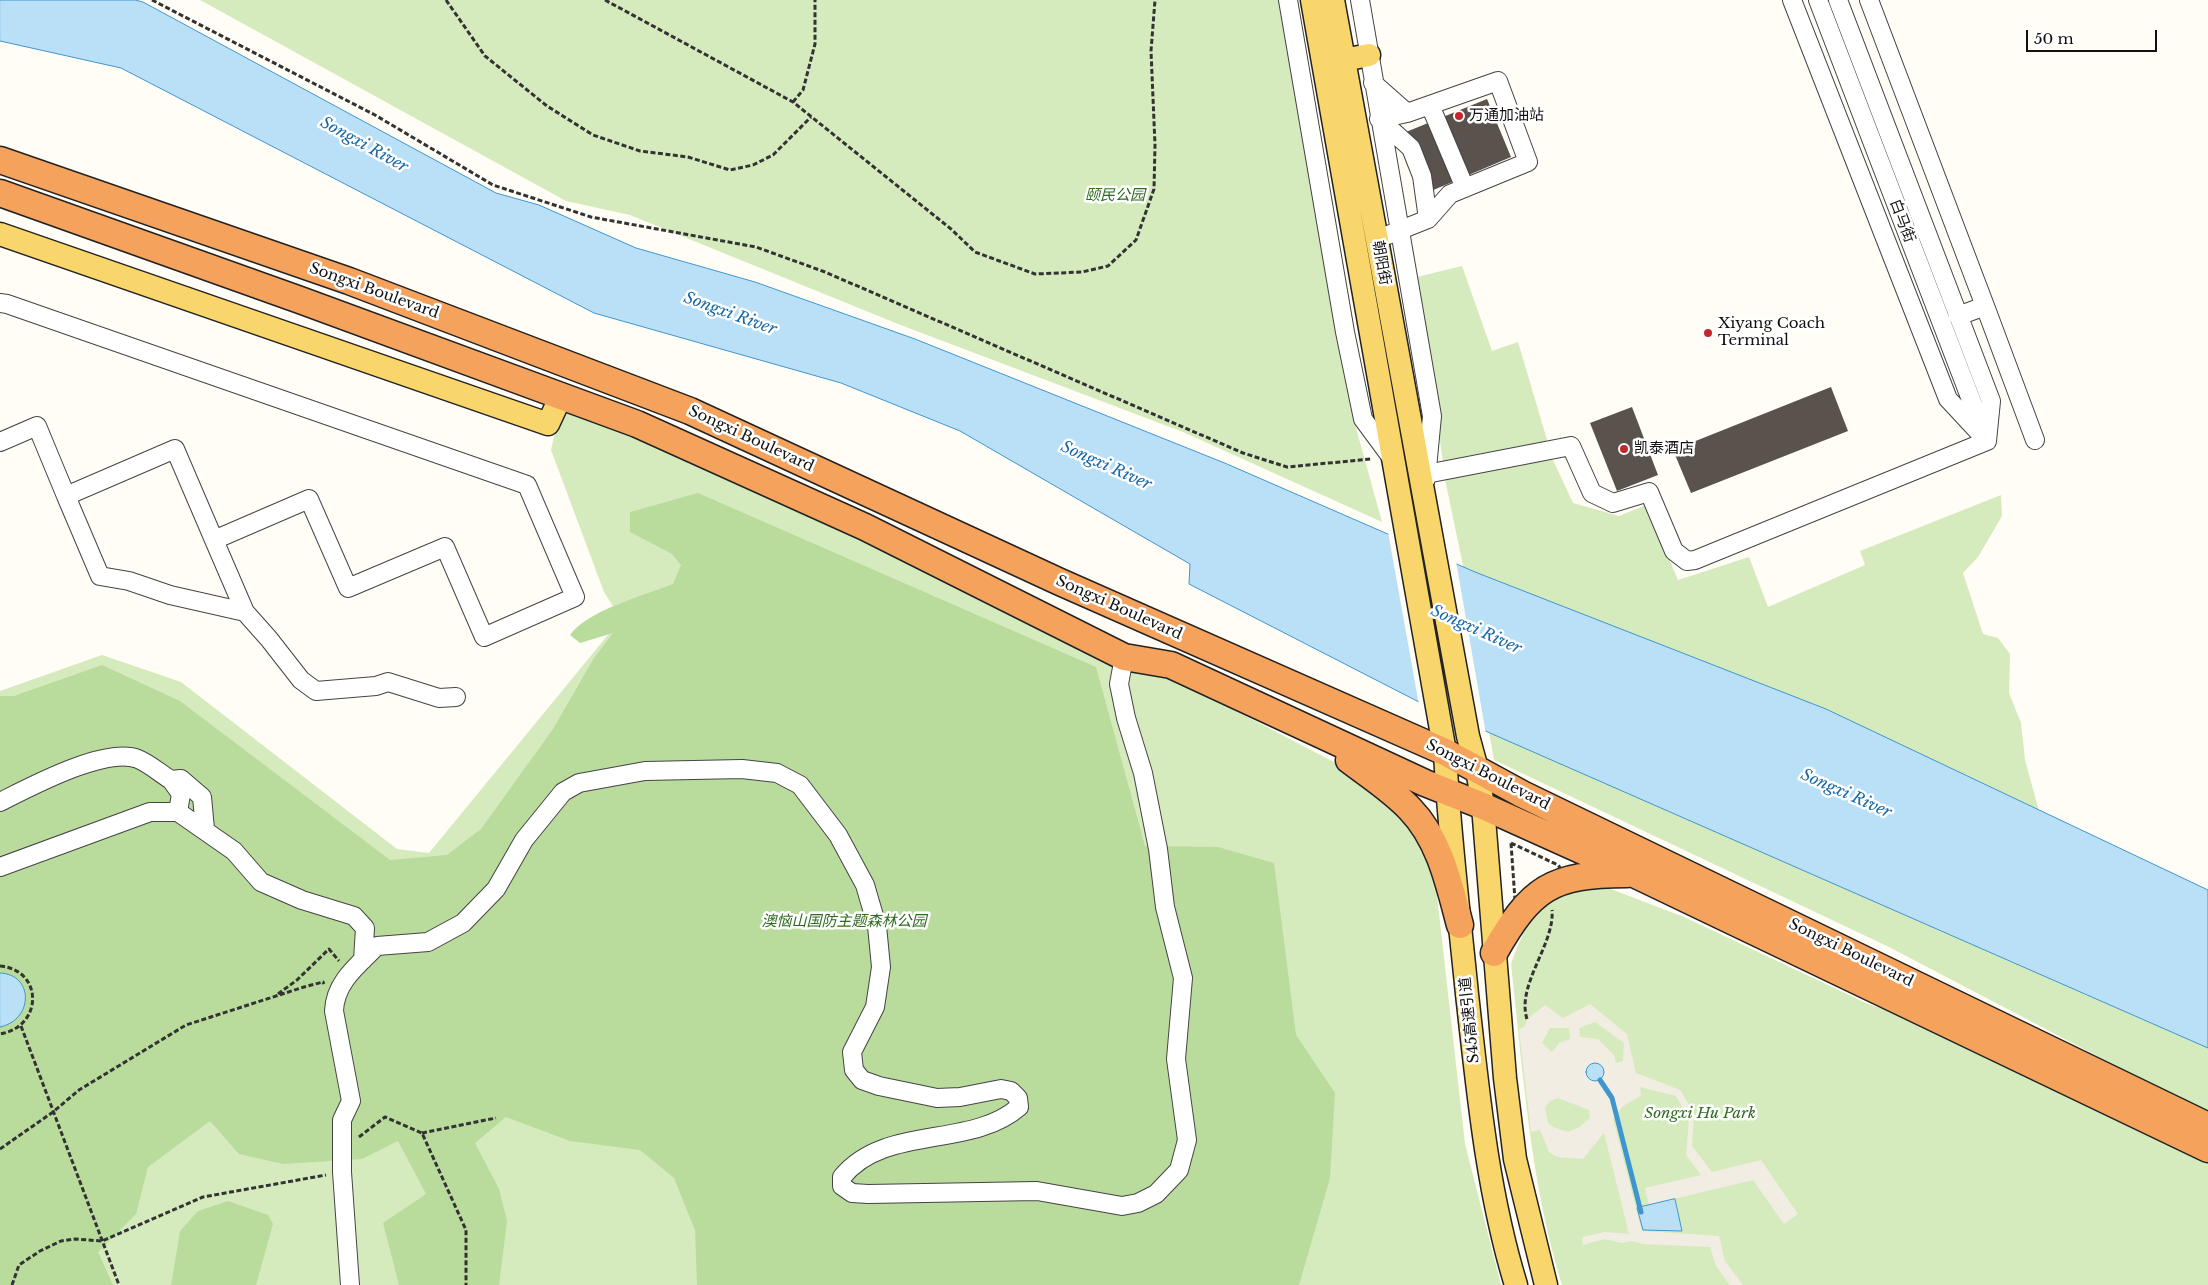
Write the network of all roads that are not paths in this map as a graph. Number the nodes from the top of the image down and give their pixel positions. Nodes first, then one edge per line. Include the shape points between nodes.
1 (1288, 0) edge
2 (1312, 0) edge
3 (1333, 0) edge
4 (1360, 0) edge
5 (1792, 0) edge
6 (1818, 0) edge
7 (1838, 0) edge
8 (1870, 0) edge
9 (1369, 55) junction
10 (1344, 60) junction
11 (1374, 83) junction
12 (1430, 105) junction
13 (1407, 113) junction
14 (1380, 119) junction
15 (0, 160) edge
16 (1465, 188) junction
17 (0, 193) edge
18 (1428, 219) junction
19 (1399, 232) junction
20 (0, 234) edge
21 (1377, 239) junction
22 (1354, 243) junction
23 (0, 303) edge
24 (1985, 306) junction
25 (1958, 316) junction
26 (561, 396) junction
27 (2035, 440) dead end
28 (1987, 441) junction
29 (0, 442) edge
30 (1391, 457) junction
31 (1424, 481) junction
32 (66, 496) junction
33 (214, 540) junction
34 (245, 612) junction
35 (1124, 657) junction
36 (456, 697) dead end
37 (1439, 722) joint
38 (1302, 726) junction
39 (1468, 736) joint
40 (1445, 752) junction
41 (1477, 769) junction
42 (171, 780) junction
43 (1447, 793) junction
44 (0, 802) edge
45 (1483, 806) junction
46 (178, 812) junction
47 (205, 829) junction
48 (0, 867) edge
49 (1634, 874) junction
50 (1460, 925) junction
51 (1494, 952) junction
52 (363, 960) junction
53 (2208, 1126) edge
54 (2208, 1149) edge
55 (350, 1285) edge
56 (1516, 1285) edge
57 (1546, 1285) edge

1 - 30 street via 1343,322 1363,419
2 - 22 main road, 朝阳街
3 - 10 main road, 朝阳街
4 - 9 street
5 - 28 street via 1948,399
6 - 28 street, 白马街
7 - 25 street, 白马街
8 - 24 street
9 - 10 main road
9 - 11 street
10 - 21 main road, 朝阳街
11 - 13 street
11 - 14 street
12 - 13 street
12 - 16 street
12 - 16 street via 1498,81 1528,162
13 - 14 street
14 - 18 street via 1412,148 1422,176
14 - 19 street
15 - 40 highway, Songxi Boulevard via 349,281 690,411 1060,582
16 - 18 street via 1450,194
17 - 26 highway, Songxi Boulevard
18 - 19 street
19 - 21 street
19 - 31 street via 1432,416
20 - 26 main road via 548,424
21 - 22 main road
21 - 31 main road, 朝阳街
22 - 30 main road, 朝阳街
23 - 33 street via 527,485 576,597 484,637 445,547 348,588 310,499
24 - 25 street
24 - 27 street
25 - 28 street, 白马街 via 1991,401
26 - 35 highway, Songxi Boulevard via 637,424 865,527
28 - 31 street via 1687,561 1674,551 1649,492 1613,503 1592,493 1571,446
29 - 32 street via 37,426
30 - 37 main road, 朝阳街
31 - 39 main road, 朝阳街
32 - 33 street via 175,449
32 - 34 street via 100,576
33 - 34 street
34 - 36 street via 301,680 316,691 388,682 439,698
35 - 38 highway, Songxi Boulevard via 1171,665
35 - 52 street via 1119,684 1143,773 1158,849 1164,907 1183,978 1176,1060 1187,1140 1184,1156 1179,1170 1166,1185 1138,1203 1115,1206 1037,1191 868,1194 852,1192 842,1186 842,1176 866,1158 915,1139 969,1131 995,1123 1019,1107 1018,1098 1011,1091 1001,1089 960,1098 937,1098 879,1086 862,1080 854,1070 852,1052 875,1007 881,967 877,926 865,885 838,835 800,785 777,773 742,769 644,771 579,784 563,792 524,840 496,889 463,923 428,942 377,946
37 - 40 main road, S45高速引道
38 - 43 highway, Songxi Boulevard
38 - 50 highway via 1402,801 1421,821 1437,850
39 - 41 main road, S45高速引道
40 - 41 highway, Songxi Boulevard
40 - 43 main road, S45高速引道
41 - 45 main road, S45高速引道
41 - 53 highway, Songxi Boulevard
42 - 44 street via 138,758 117,757 86,762
42 - 46 street via 181,794
42 - 47 street via 181,779 202,796
43 - 45 highway, Songxi Boulevard
43 - 50 main road, S45高速引道
45 - 49 highway, Songxi Boulevard
45 - 51 main road, S45高速引道
46 - 47 street
46 - 48 street via 150,812
47 - 52 street via 234,852 261,882 302,900 354,916 365,928
49 - 51 highway via 1594,874 1550,886 1524,905
49 - 54 highway, Songxi Boulevard
50 - 56 main road, S45高速引道 via 1481,1125 1500,1227
51 - 57 main road, S45高速引道 via 1504,1078 1515,1159
52 - 55 street via 349,973 334,997 351,1100 342,1120 342,1172

